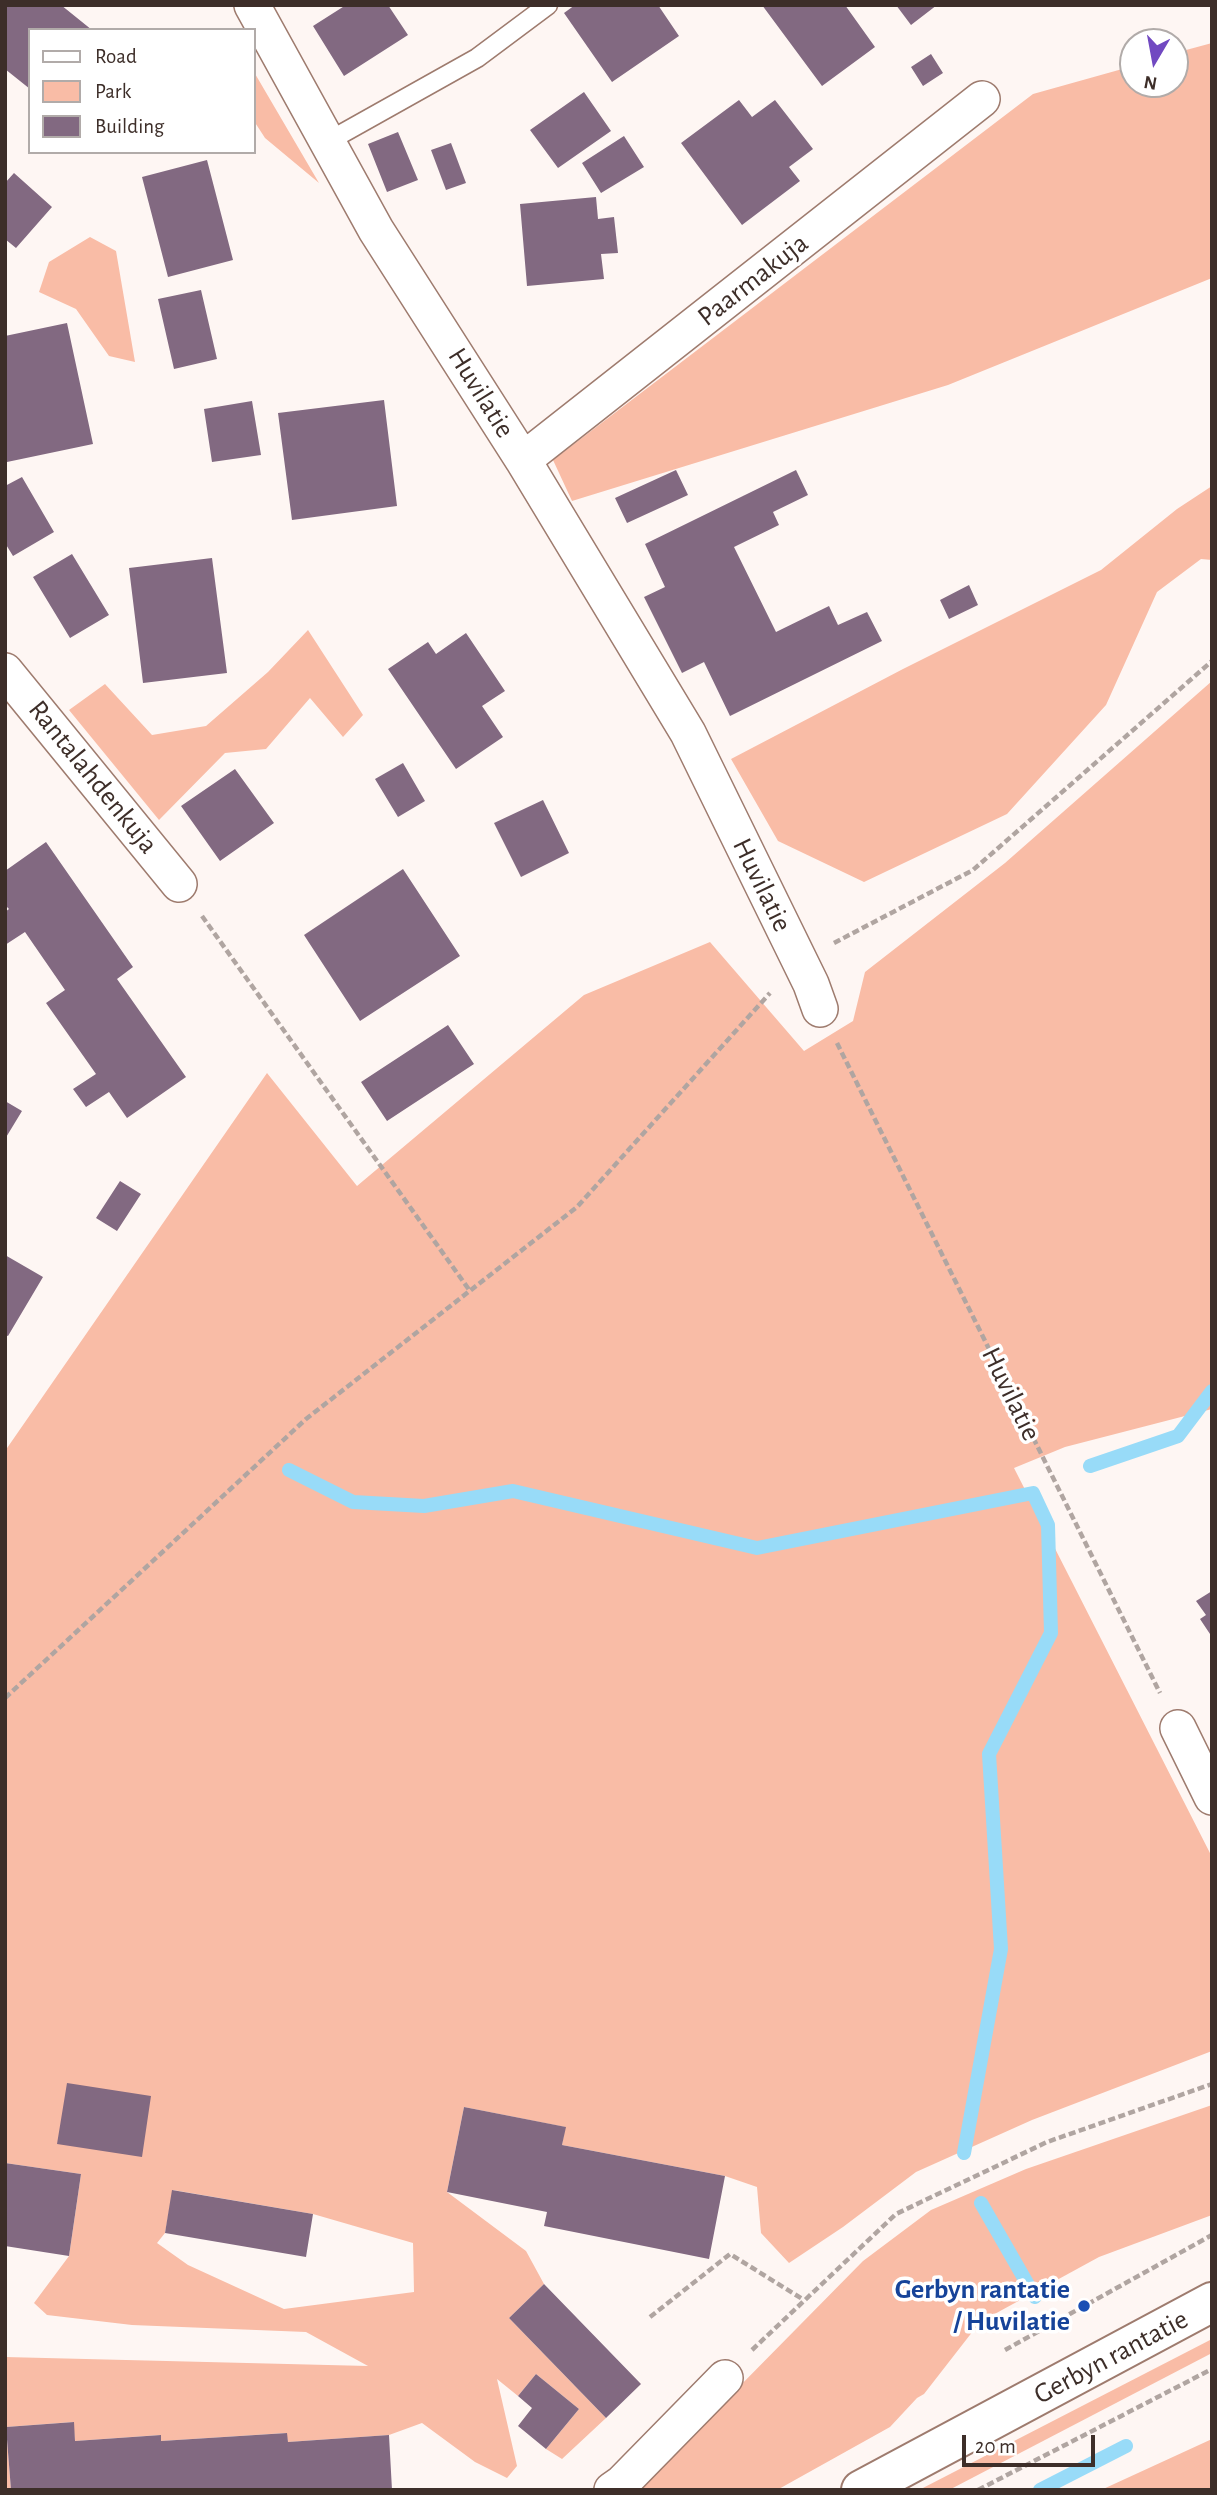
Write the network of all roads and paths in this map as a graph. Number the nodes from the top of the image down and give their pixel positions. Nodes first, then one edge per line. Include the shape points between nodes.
1 (252, 5) edge
2 (548, 5) edge
3 (982, 99) dead end
4 (327, 142) junction
5 (523, 460) junction
6 (1212, 661) edge
7 (8, 679) edge
8 (179, 884) joint
9 (799, 961) junction
10 (820, 1009) joint
11 (470, 1291) junction
12 (5, 1698) edge
13 (1178, 1728) joint
14 (1212, 1797) edge
15 (1212, 2084) edge
16 (1212, 2235) edge
17 (804, 2300) junction
18 (1212, 2302) edge
19 (650, 2317) dead end
20 (1005, 2350) dead end
21 (1212, 2369) edge
22 (725, 2378) joint
23 (612, 2490) edge
24 (861, 2490) edge
25 (978, 2490) edge

1 - 4 street, Huvilatie
2 - 4 lane via 477,58
3 - 5 street, Paarmakuja
4 - 5 street, Huvilatie via 376,230
5 - 9 street, Huvilatie via 688,733
6 - 9 path via 974,870
7 - 8 street, Rantalahdenkuja
8 - 11 path
9 - 10 street, Huvilatie
9 - 11 path via 577,1206
10 - 13 path, Huvilatie
11 - 12 path via 306,1419
13 - 14 street
15 - 17 path via 1047,2142 896,2214
16 - 20 path
17 - 19 path via 730,2254
17 - 22 path
18 - 24 main road, Gerbyn rantatie
21 - 25 path
22 - 23 street

